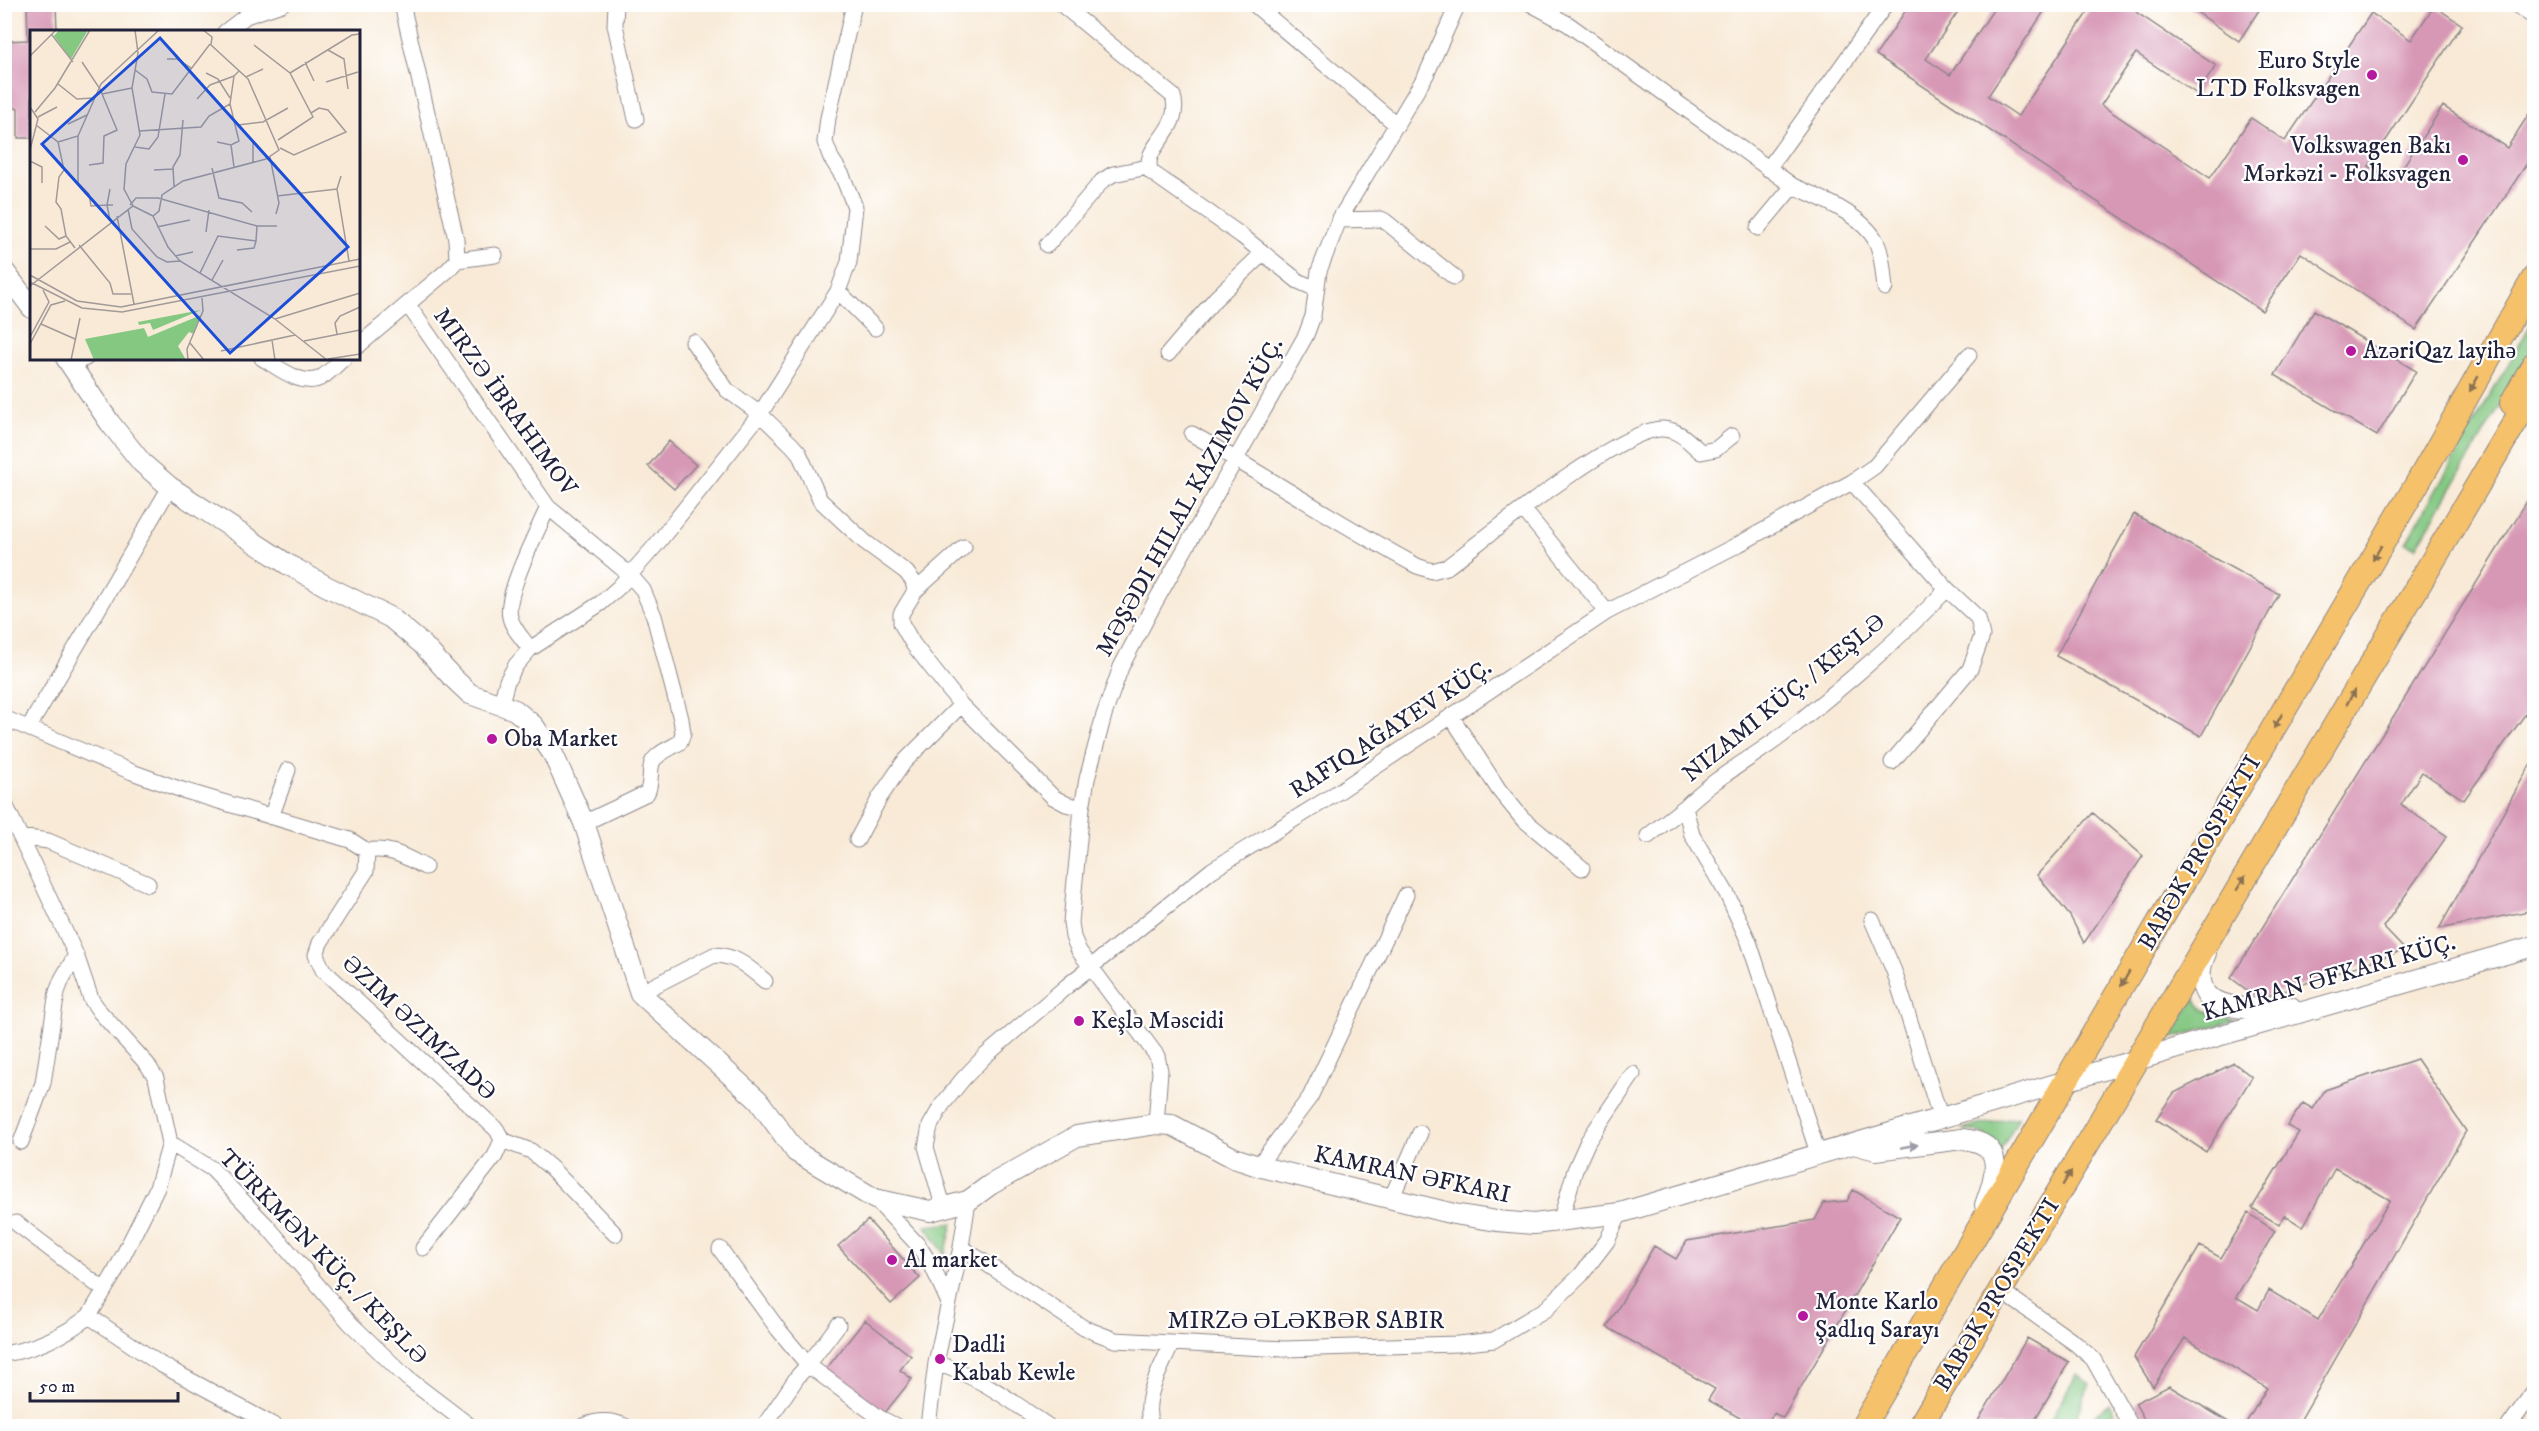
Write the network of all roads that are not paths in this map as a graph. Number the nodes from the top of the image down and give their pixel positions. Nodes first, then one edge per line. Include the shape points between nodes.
1 (282, 4) edge
2 (402, 4) edge
3 (616, 4) edge
4 (854, 4) edge
5 (1061, 4) edge
6 (1458, 4) edge
7 (1531, 4) edge
8 (1886, 4) edge
9 (2515, 4) edge
10 (1255, 5) edge
11 (2535, 17) edge
12 (228, 30) edge
13 (636, 119) dead end
14 (1397, 125) junction
15 (1148, 167) junction
16 (1768, 169) junction
17 (1793, 186) junction
18 (1339, 220) junction
19 (1758, 228) dead end
20 (1047, 245) dead end
21 (1263, 254) junction
22 (495, 255) dead end
23 (457, 260) junction
24 (4, 271) edge
25 (1454, 277) dead end
26 (2535, 278) edge
27 (1885, 288) dead end
28 (1316, 289) junction
29 (838, 291) junction
30 (2535, 294) edge
31 (30, 305) edge
32 (408, 305) junction
33 (2507, 327) junction
34 (875, 328) dead end
35 (693, 342) dead end
36 (360, 344) edge
37 (1168, 354) dead end
38 (1969, 355) dead end
39 (74, 360) edge
40 (265, 360) edge
41 (342, 360) edge
42 (2535, 364) edge
43 (2535, 390) edge
44 (760, 414) junction
45 (1192, 434) dead end
46 (1732, 436) dead end
47 (1236, 459) junction
48 (1852, 482) junction
49 (170, 487) junction
50 (548, 507) junction
51 (1523, 509) junction
52 (2462, 512) junction
53 (964, 547) dead end
54 (630, 575) junction
55 (1947, 589) junction
56 (915, 591) junction
57 (1607, 612) junction
58 (530, 649) junction
59 (501, 703) junction
60 (961, 705) junction
61 (1451, 716) junction
62 (4, 718) edge
63 (29, 727) junction
64 (1892, 762) dead end
65 (288, 770) dead end
66 (5, 804) edge
67 (1685, 807) junction
68 (1082, 808) junction
69 (271, 817) junction
70 (584, 823) junction
71 (1648, 836) dead end
72 (21, 837) junction
73 (857, 840) dead end
74 (367, 851) junction
75 (425, 867) dead end
76 (1581, 868) dead end
77 (148, 884) dead end
78 (1406, 895) dead end
79 (1872, 920) dead end
80 (2218, 922) junction
81 (2535, 946) edge
82 (76, 955) junction
83 (1091, 967) junction
84 (765, 981) dead end
85 (640, 993) junction
86 (2324, 1005) junction
87 (2137, 1060) junction
88 (1633, 1074) dead end
89 (2065, 1082) junction
90 (1941, 1119) junction
91 (1156, 1124) junction
92 (1420, 1133) dead end
93 (502, 1140) junction
94 (21, 1142) dead end
95 (170, 1143) junction
96 (1851, 1143) junction
97 (1818, 1153) junction
98 (1257, 1166) junction
99 (875, 1198) junction
100 (1391, 1199) junction
101 (968, 1201) junction
102 (944, 1209) junction
103 (1620, 1214) junction
104 (1560, 1222) junction
105 (16, 1223) dead end
106 (615, 1234) dead end
107 (1972, 1241) junction
108 (961, 1247) junction
109 (423, 1248) dead end
110 (720, 1249) dead end
111 (104, 1290) junction
112 (2000, 1290) junction
113 (949, 1303) junction
114 (89, 1316) junction
115 (837, 1325) dead end
116 (1171, 1345) junction
117 (4, 1354) edge
118 (936, 1363) junction
119 (808, 1365) junction
120 (2535, 1391) edge
121 (275, 1426) edge
122 (470, 1426) edge
123 (584, 1426) edge
124 (625, 1426) edge
125 (764, 1426) edge
126 (896, 1426) edge
127 (928, 1426) edge
128 (1048, 1426) edge
129 (1151, 1426) edge
130 (1863, 1426) edge
131 (1920, 1426) edge
132 (2132, 1426) edge
133 (2509, 1426) edge

1 - 12 street via 246,16
2 - 23 street via 456,238
3 - 13 street via 615,24
4 - 29 street via 825,142 855,207 849,262
5 - 15 street via 1173,96 1174,120 1150,156
6 - 14 street via 1426,75
7 - 16 street via 1568,24
8 - 16 street
9 - 11 street
10 - 14 street
14 - 18 street
15 - 20 street via 1113,174 1102,181
15 - 21 street via 1154,176
16 - 17 street
17 - 19 street
17 - 27 street via 1832,203 1875,239 1882,256
18 - 25 street via 1381,219
18 - 28 street
21 - 28 street via 1298,281
21 - 37 street via 1215,299
22 - 23 street
23 - 32 street
24 - 31 street
26 - 33 main road, BABƏK PROSPEKTI
28 - 47 street via 1306,334
29 - 34 street
29 - 44 street
30 - 33 main road
32 - 36 street
32 - 50 street, MIRZƏ İBRAHIMOV
33 -> 89 main road, BABƏK PROSPEKTI
35 - 44 street via 727,390
38 - 48 street, RAFIQ AĞAYEV KÜÇ. via 1875,466
39 - 49 street via 110,423 142,463
40 - 41 street via 307,381 320,378
42 - 52 main road via 2488,443
43 - 52 main road, BABƏK PROSPEKTI
44 - 54 street
44 - 56 street via 799,453 820,500 865,543 906,572
45 - 47 street
46 - 51 street via 1716,449 1701,453 1683,434 1662,429 1647,433 1610,449
47 - 51 street via 1333,519 1432,571 1447,567
47 - 68 street via 1121,667 1104,715
48 - 55 street
48 - 57 street, RAFIQ AĞAYEV KÜÇ.
49 - 59 street via 287,564 391,618 465,690 481,699
49 - 63 street
50 - 54 street, MIRZƏ İBRAHIMOV
50 - 58 street via 508,607 510,619
51 - 57 street
80 -> 52 main road, BABƏK PROSPEKTI
53 - 56 street
54 - 58 street via 601,603
54 - 70 street, MIRZƏ İBRAHIMOV via 643,590 654,616 683,733 681,742 652,763 647,793
55 - 64 street via 1978,618 1982,636 1970,669
55 - 67 street, NIZAMI KÜÇ. / KEŞLƏ via 1855,674
56 - 60 street via 901,614 901,623
57 - 61 street, RAFIQ AĞAYEV KÜÇ.
58 - 59 street via 507,681
59 - 70 street via 515,710 543,737
60 - 68 street via 1053,797
60 - 73 street via 904,762
61 - 76 street via 1522,818
61 - 83 street, RAFIQ AĞAYEV KÜÇ. via 1212,870
62 - 63 street
63 - 69 street via 132,772
65 - 69 street
66 - 72 street
67 - 71 street
67 - 97 street, NIZAMI KÜÇ. / KEŞLƏ via 1692,835 1727,894 1749,942
68 - 83 street via 1071,922 1079,951
69 - 74 street via 350,840
70 - 85 street
72 - 77 street via 48,841
72 - 82 street
74 - 75 street via 395,851
74 - 93 street, ƏZIM ƏZIMZADƏ via 366,871 320,943 316,955 323,970 497,1130
78 - 98 street via 1310,1097
79 - 90 street via 1894,971
80 - 86 street via 2200,967 2207,996 2245,1009
80 - 87 main road, BABƏK PROSPEKTI
81 - 86 street, KAMRAN ƏFKARI KÜÇ.
82 - 94 street via 57,992 43,1083
82 - 95 street via 91,999 156,1078
83 - 91 street via 1157,1056 1160,1071
83 - 102 street, RAFIQ AĞAYEV KÜÇ. via 984,1057 942,1105 930,1126 926,1147
84 - 85 street via 742,962 728,955 714,955
85 - 99 street via 758,1100 796,1152
86 - 87 street, KAMRAN ƏFKARI KÜÇ.
87 - 89 street, KAMRAN ƏFKARI KÜÇ.
112 -> 87 main road, BABƏK PROSPEKTI
88 - 104 street via 1588,1141
89 - 90 street, KAMRAN ƏFKARI
89 - 107 main road, BABƏK PROSPEKTI
90 - 96 street, KAMRAN ƏFKARI
91 - 98 street, KAMRAN ƏFKARI via 1172,1125
91 - 101 street via 1077,1136
92 - 100 street
93 - 106 street via 531,1151
93 - 109 street via 495,1156
95 - 111 street via 157,1188
95 - 122 street, TÜRKMƏN KÜÇ. / KEŞLƏ via 212,1169 350,1323 407,1378
96 - 97 street, KAMRAN ƏFKARI
96 -> 107 street via 1876,1150 1962,1139 1984,1146 1996,1160 1996,1172
97 - 103 street, KAMRAN ƏFKARI
98 - 100 street, KAMRAN ƏFKARI
99 - 102 street via 915,1209
99 - 113 street via 918,1245
100 - 104 street, KAMRAN ƏFKARI via 1497,1221
101 - 102 street
101 - 108 street
103 - 104 street, KAMRAN ƏFKARI
103 - 116 street, MIRZƏ ƏLƏKBƏR SABIR via 1607,1241 1581,1275 1546,1309 1494,1341 1284,1349
105 - 111 street
107 - 130 main road, BABƏK PROSPEKTI
108 - 113 street
108 - 116 street, MIRZƏ ƏLƏKBƏR SABIR via 1084,1328 1115,1340
110 - 119 street
111 - 114 street
112 - 131 main road, BABƏK PROSPEKTI
112 - 132 street via 2093,1359
113 - 118 street
114 - 117 street via 51,1339
114 - 121 street via 168,1369
115 - 119 street
116 - 129 street via 1147,1402
118 - 127 street
118 - 128 street via 984,1381
119 - 125 street
119 - 126 street
120 - 133 street
123 - 124 street via 606,1421

